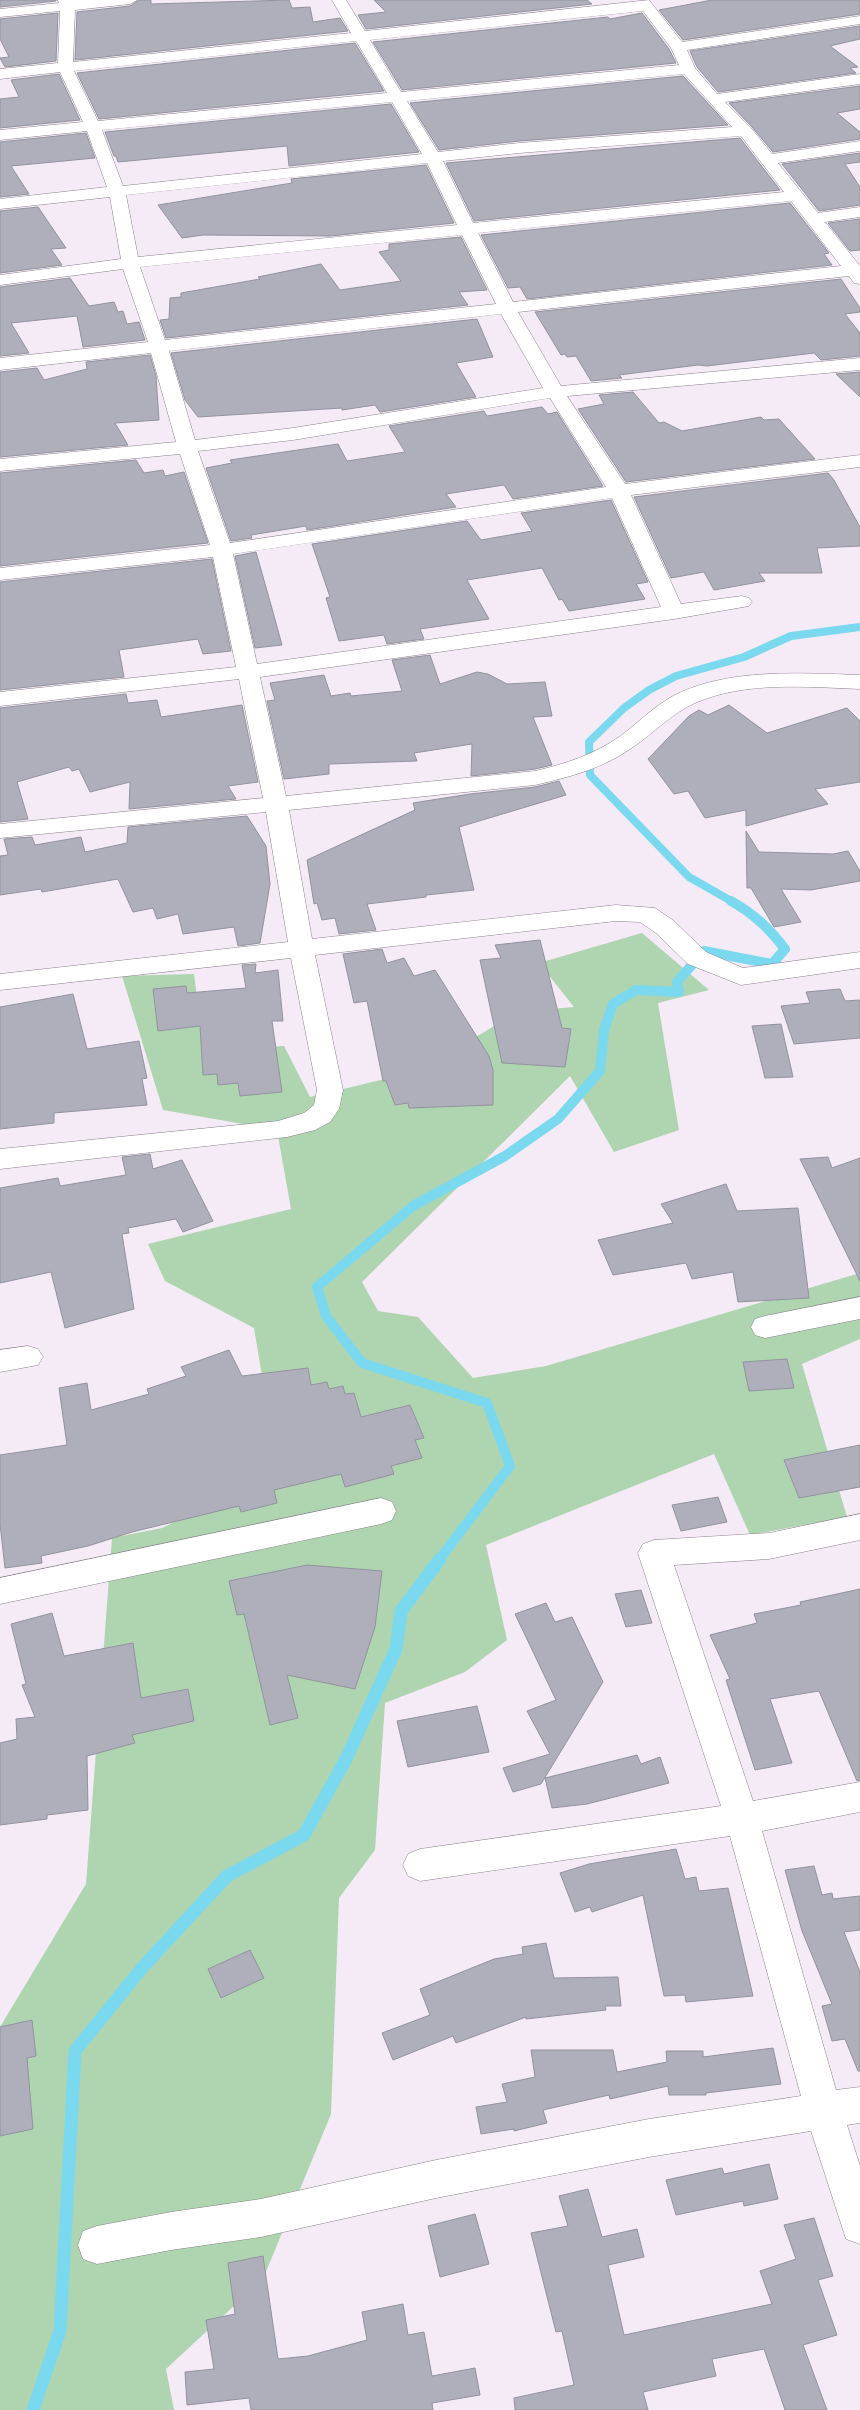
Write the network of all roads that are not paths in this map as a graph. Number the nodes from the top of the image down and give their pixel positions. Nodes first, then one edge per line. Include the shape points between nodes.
1 (130, 0) edge
2 (339, 0) edge
3 (67, 3) edge
4 (644, 3) edge
5 (0, 13) edge
6 (860, 20) edge
7 (360, 35) junction
8 (678, 47) junction
9 (65, 67) junction
10 (688, 69) junction
11 (0, 74) edge
12 (860, 79) edge
13 (397, 97) junction
14 (712, 99) junction
15 (93, 126) junction
16 (745, 131) junction
17 (0, 135) edge
18 (860, 146) edge
19 (432, 156) junction
20 (766, 160) junction
21 (117, 191) junction
22 (794, 196) junction
23 (0, 204) edge
24 (860, 212) edge
25 (814, 219) junction
26 (470, 230) junction
27 (130, 263) junction
28 (857, 274) edge
29 (0, 280) edge
30 (507, 309) junction
31 (158, 346) junction
32 (0, 364) edge
33 (860, 364) edge
34 (555, 392) junction
35 (187, 447) junction
36 (860, 461) edge
37 (0, 465) edge
38 (619, 492) junction
39 (222, 550) junction
40 (0, 574) edge
41 (742, 602) dead end
42 (674, 613) junction
43 (247, 672) junction
44 (860, 682) edge
45 (0, 699) edge
46 (276, 803) junction
47 (0, 831) edge
48 (300, 948) junction
49 (860, 960) edge
50 (0, 982) edge
51 (0, 1159) edge
52 (860, 1308) edge
53 (764, 1326) dead end
54 (28, 1357) dead end
55 (0, 1361) edge
56 (381, 1511) dead end
57 (860, 1526) edge
58 (0, 1591) edge
59 (860, 1797) edge
60 (742, 1819) junction
61 (420, 1865) dead end
62 (860, 2105) edge
63 (824, 2112) junction
64 (860, 2225) edge
65 (97, 2245) dead end

1 - 3 street
2 - 7 street
3 - 5 street
3 - 9 street
4 - 7 street
4 - 8 street
6 - 8 street
7 - 9 street
7 - 13 street
8 - 10 street
9 - 11 street
9 - 15 street
10 - 13 street
10 - 14 street
12 - 14 street
13 - 15 street
13 - 19 street
14 - 16 street
15 - 17 street
15 - 21 street
16 - 19 street
16 - 20 street
18 - 20 street
19 - 21 street
19 - 26 street
20 - 22 street
21 - 23 street
21 - 27 street
22 - 25 street
22 - 26 street
24 - 25 street
25 - 28 street
26 - 27 street
26 - 30 street
27 - 29 street
27 - 31 street
28 - 30 street
30 - 31 street
30 - 34 street
31 - 32 street
31 - 35 street
33 - 34 street
34 - 35 street via 293,434
34 - 38 street
35 - 37 street
35 - 39 street
36 - 38 street
38 - 39 street
38 - 42 street
39 - 40 street
39 - 43 street
41 - 42 street
42 - 43 street
43 - 45 street
43 - 46 street
44 - 46 street via 730,684 709,690 665,711 597,761 535,778
46 - 47 street
46 - 48 street
48 - 49 street via 616,913 646,914 665,927 697,958 741,977
48 - 50 street
48 - 51 street via 330,1090 331,1103 323,1114 308,1123 278,1130
52 - 53 street
54 - 55 street
56 - 58 street
57 - 60 street via 769,1546 654,1553
59 - 60 street
60 - 61 street
60 - 63 street
62 - 63 street
63 - 64 street
63 - 65 street via 649,2138 436,2179 261,2218

